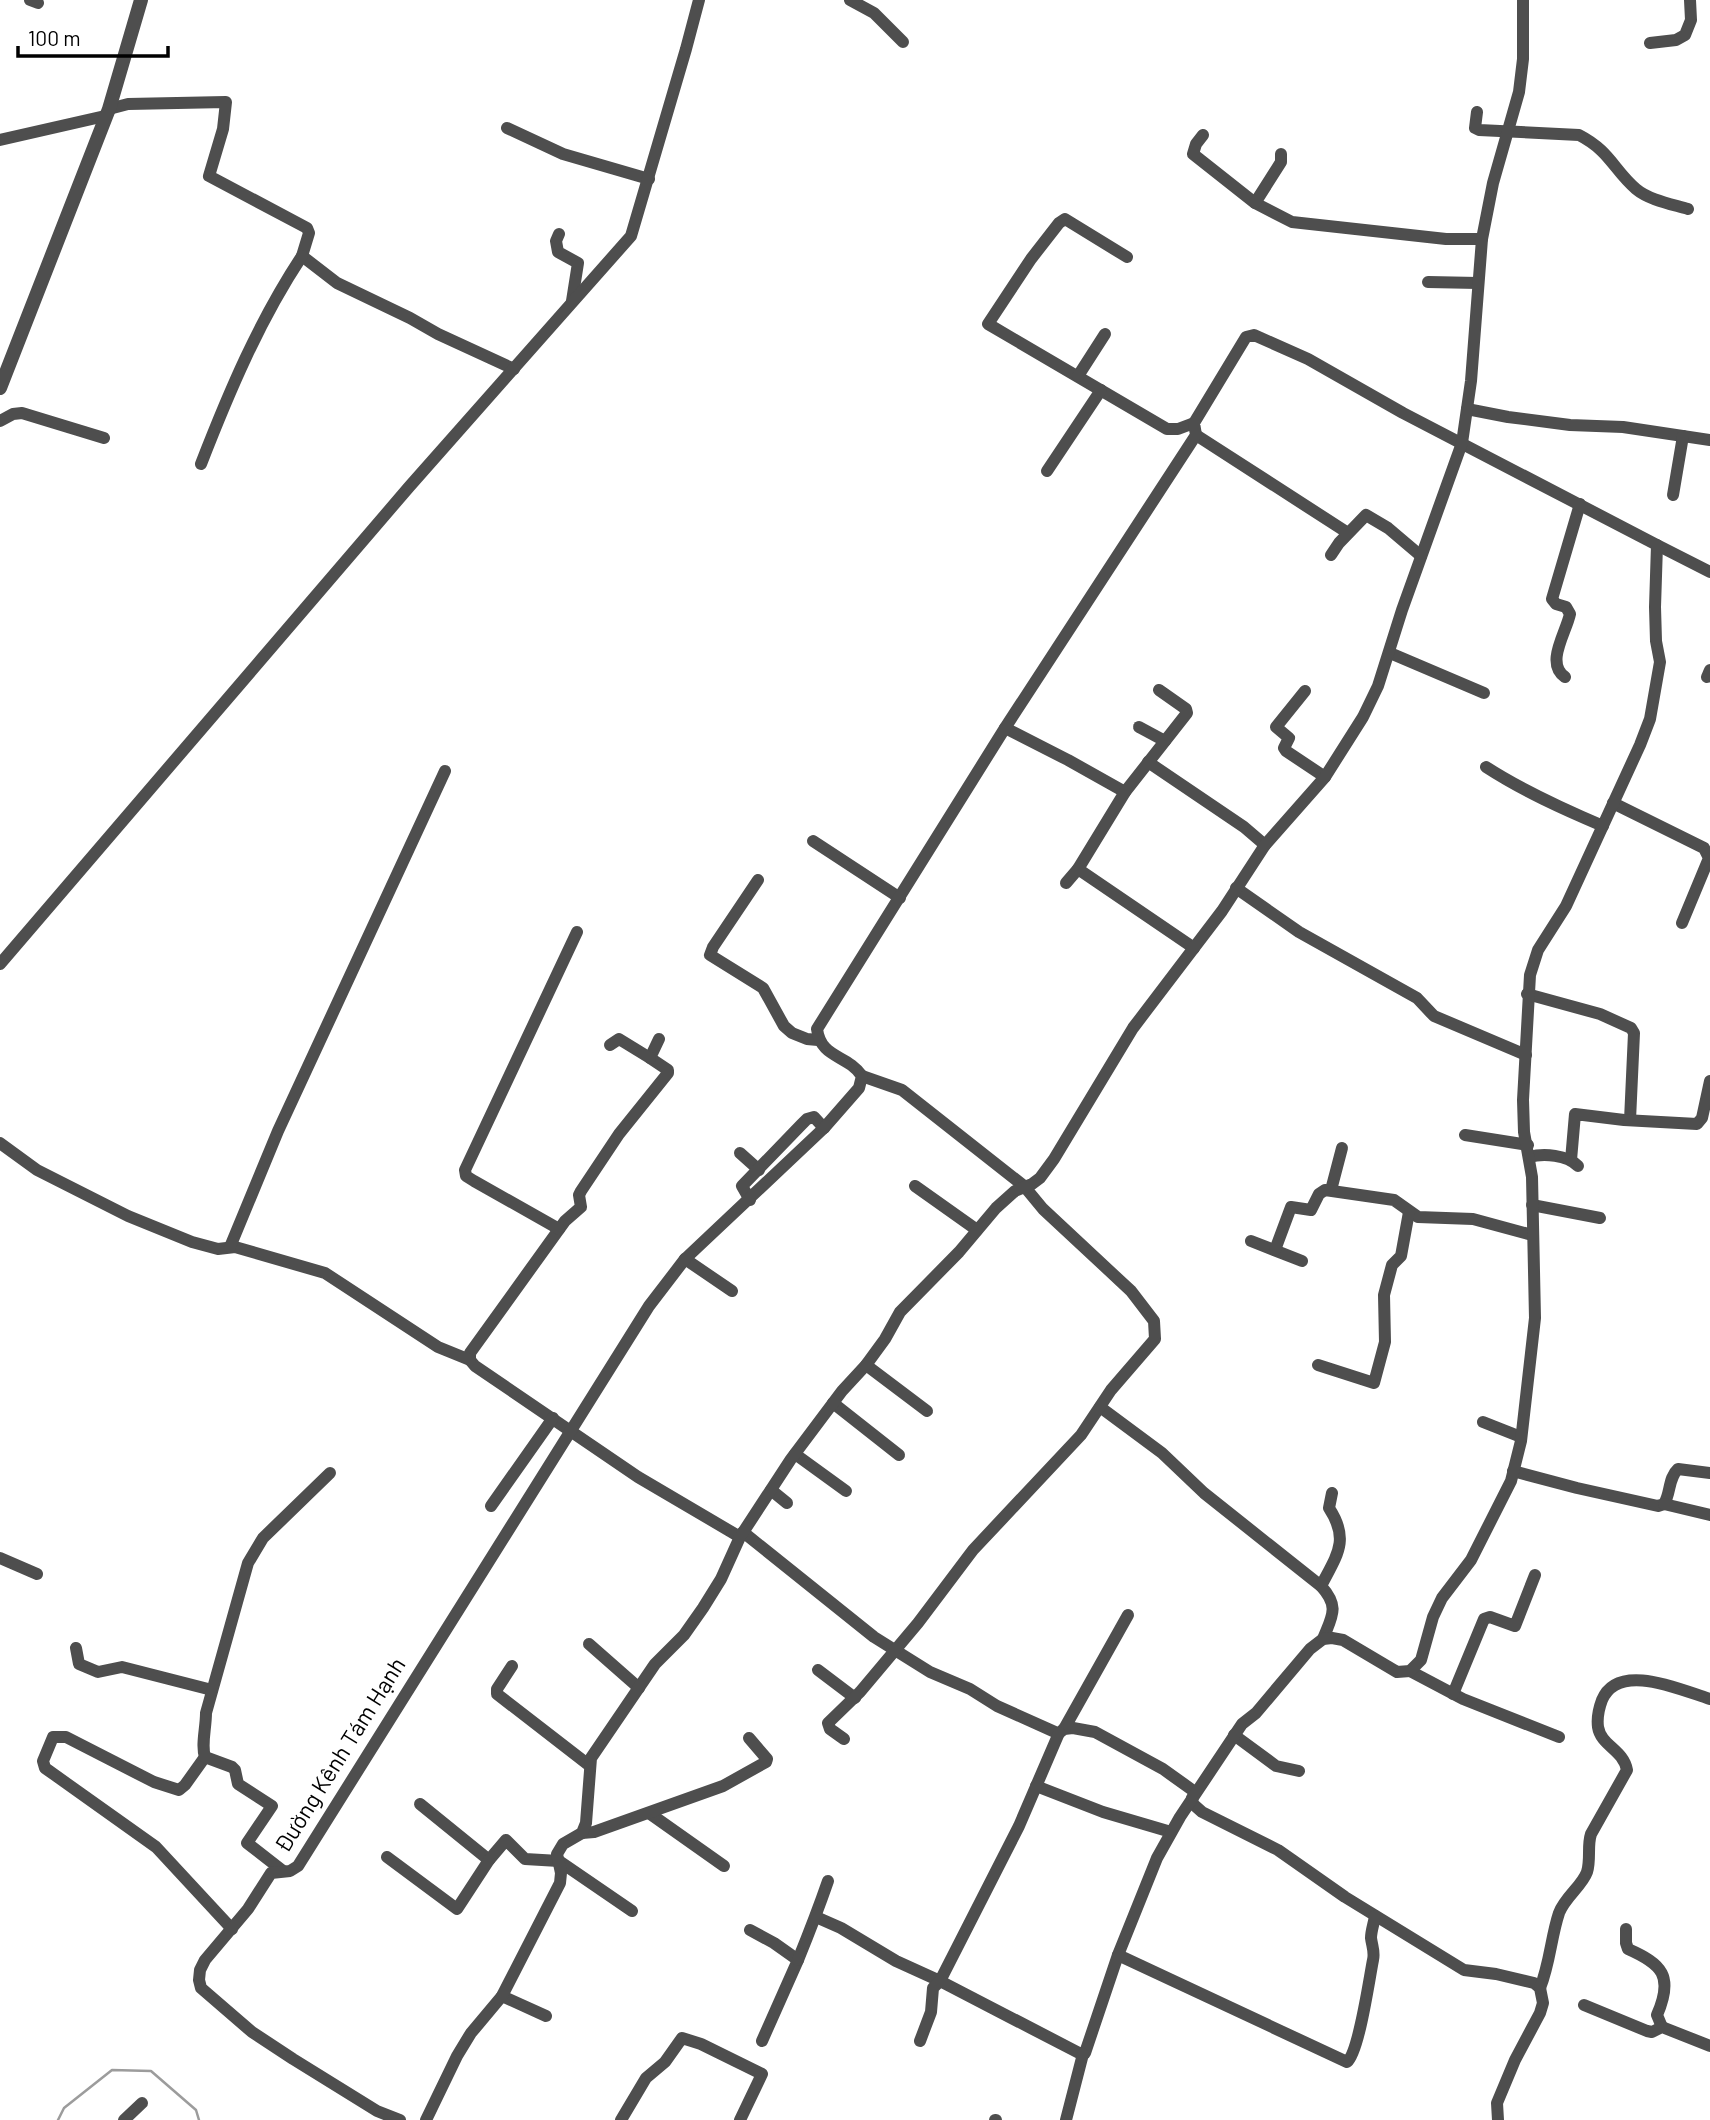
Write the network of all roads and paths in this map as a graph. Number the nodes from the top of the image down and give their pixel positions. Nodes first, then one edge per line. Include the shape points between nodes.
1 (141, 0) edge
2 (698, 0) edge
3 (850, 0) edge
4 (1523, 0) edge
5 (1690, 0) edge
6 (903, 42) dead end
7 (1650, 43) dead end
8 (1477, 112) dead end
9 (107, 113) junction
10 (507, 128) dead end
11 (1509, 132) junction
12 (1203, 135) dead end
13 (0, 141) edge
14 (1281, 154) dead end
15 (649, 179) junction
16 (1255, 203) junction
17 (1688, 209) dead end
18 (559, 234) dead end
19 (1482, 239) junction
20 (302, 256) junction
21 (1128, 257) dead end
22 (1428, 282) dead end
23 (1478, 284) junction
24 (572, 302) junction
25 (1105, 334) dead end
26 (514, 369) junction
27 (1078, 376) junction
28 (0, 388) edge
29 (1101, 390) junction
30 (1467, 409) junction
31 (0, 421) edge
32 (1195, 429) junction
33 (1683, 436) junction
34 (104, 438) dead end
35 (1710, 440) edge
36 (1462, 443) junction
37 (201, 464) dead end
38 (1047, 471) dead end
39 (1673, 495) dead end
40 (1580, 504) junction
41 (1348, 533) junction
42 (1657, 545) junction
43 (1331, 555) dead end
44 (1421, 556) junction
45 (1710, 572) edge
46 (1390, 653) junction
47 (1565, 677) dead end
48 (1158, 690) dead end
49 (1305, 691) dead end
50 (1484, 693) dead end
51 (1139, 727) dead end
52 (1005, 728) junction
53 (1165, 741) junction
54 (1148, 762) junction
55 (1486, 767) dead end
56 (445, 771) dead end
57 (1325, 778) junction
58 (1125, 792) junction
59 (1614, 803) junction
60 (1603, 826) junction
61 (813, 841) dead end
62 (1265, 845) junction
63 (1078, 869) junction
64 (758, 880) dead end
65 (1066, 883) dead end
66 (1236, 888) junction
67 (900, 898) junction
68 (1682, 923) dead end
69 (577, 932) dead end
70 (1194, 948) junction
71 (0, 964) edge
72 (1527, 994) junction
73 (659, 1039) dead end
74 (818, 1041) junction
75 (610, 1045) dead end
76 (1527, 1055) junction
77 (650, 1058) junction
78 (862, 1076) junction
79 (1710, 1081) edge
80 (1630, 1121) junction
81 (824, 1128) junction
82 (1465, 1135) dead end
83 (0, 1143) edge
84 (1342, 1149) dead end
85 (1529, 1151) junction
86 (740, 1153) dead end
87 (759, 1170) junction
88 (915, 1186) dead end
89 (1024, 1186) junction
90 (1331, 1190) junction
91 (750, 1200) junction
92 (1532, 1205) junction
93 (1409, 1212) junction
94 (1600, 1218) dead end
95 (559, 1229) junction
96 (977, 1230) junction
97 (1532, 1235) junction
98 (1251, 1241) dead end
99 (230, 1247) junction
100 (1275, 1251) junction
101 (685, 1259) junction
102 (1302, 1261) dead end
103 (733, 1291) dead end
104 (470, 1360) junction
105 (866, 1365) junction
106 (1318, 1365) dead end
107 (833, 1403) junction
108 (1100, 1407) junction
109 (927, 1411) dead end
110 (553, 1418) junction
111 (1483, 1423) dead end
112 (571, 1429) junction
113 (1521, 1437) junction
114 (795, 1454) junction
115 (899, 1455) dead end
116 (1513, 1471) junction
117 (330, 1474) dead end
118 (1710, 1474) edge
119 (771, 1490) junction
120 (846, 1491) dead end
121 (1332, 1493) dead end
122 (786, 1503) dead end
123 (1664, 1504) junction
124 (491, 1506) dead end
125 (1710, 1515) edge
126 (742, 1534) junction
127 (0, 1558) edge
128 (37, 1574) dead end
129 (1535, 1575) dead end
130 (1321, 1586) junction
131 (1128, 1615) dead end
132 (1323, 1639) junction
133 (589, 1644) dead end
134 (76, 1648) dead end
135 (895, 1650) junction
136 (512, 1666) dead end
137 (818, 1670) dead end
138 (1410, 1671) junction
139 (639, 1688) junction
140 (212, 1690) junction
141 (1452, 1693) junction
142 (855, 1698) junction
143 (1710, 1699) edge
144 (1061, 1731) junction
145 (1234, 1735) junction
146 (1559, 1737) dead end
147 (749, 1738) dead end
148 (844, 1739) dead end
149 (205, 1757) junction
150 (590, 1766) junction
151 (1298, 1771) dead end
152 (1036, 1786) junction
153 (1194, 1795) junction
154 (420, 1804) dead end
155 (649, 1813) junction
156 (1171, 1832) junction
157 (582, 1833) junction
158 (387, 1857) dead end
159 (489, 1860) junction
160 (559, 1861) junction
161 (724, 1866) dead end
162 (283, 1871) junction
163 (828, 1881) dead end
164 (632, 1911) dead end
165 (1376, 1916) junction
166 (816, 1917) junction
167 (232, 1929) junction
168 (1626, 1929) dead end
169 (750, 1930) dead end
170 (1118, 1955) junction
171 (798, 1959) junction
172 (940, 1981) junction
173 (1540, 1988) junction
174 (502, 1996) junction
175 (1584, 2005) dead end
176 (546, 2015) dead end
177 (1662, 2027) junction
178 (762, 2041) dead end
179 (920, 2041) dead end
180 (1710, 2046) edge
181 (1083, 2054) junction
182 (142, 2103) dead end
183 (124, 2120) edge
184 (400, 2120) edge
185 (426, 2120) edge
186 (621, 2120) edge
187 (740, 2120) edge
188 (1066, 2120) edge
189 (1498, 2120) edge

1 - 9 street
2 - 15 street
3 - 6 street via 874,13
4 - 11 street via 1523,59
5 - 7 street via 1691,20 1685,35
8 - 11 street via 1475,128
9 - 13 street
9 - 20 street via 128,104 226,102 209,176 307,229
9 - 28 street
10 - 15 street via 563,154
11 - 17 street via 1579,135 1607,154 1635,188
11 - 19 street
12 - 16 street via 1194,154
14 - 16 street via 1282,162
15 - 24 street via 631,236
16 - 19 street via 1306,225
18 - 24 street via 558,252 578,263
19 - 23 street
20 - 26 street via 337,283
20 - 37 street via 254,340
21 - 27 street via 1065,219 988,322
22 - 23 street
23 - 30 street
24 - 26 street
25 - 27 street
26 - 71 street
27 - 29 street
29 - 32 street via 1167,429
29 - 38 street
30 - 33 street
30 - 36 street
31 - 34 street via 22,413
32 - 36 street via 1246,337 1254,335 1308,359
32 - 41 street
32 - 52 street
33 - 35 street
33 - 39 street
36 - 40 street
36 - 44 street
40 - 42 street
40 - 47 street via 1552,599 1570,614 1555,663
41 - 43 street
41 - 44 street via 1369,516
42 - 45 street
42 - 59 street via 1658,677 1650,719
44 - 46 street
46 - 50 street
46 - 57 street via 1363,717
48 - 53 street via 1187,713
49 - 57 street via 1276,727 1289,738 1286,751
51 - 53 street
52 - 58 street
52 - 67 street
53 - 54 street
54 - 58 street
54 - 62 street
55 - 60 street
56 - 99 street via 278,1131
57 - 62 street
58 - 63 street
59 - 60 street
59 - 68 street via 1708,853
60 - 72 street via 1566,906 1538,950
61 - 67 street
62 - 66 street
63 - 65 street
63 - 70 street
64 - 74 street via 710,955 764,988 792,1033
66 - 70 street
66 - 76 street via 1299,932 1417,998 1434,1016
67 - 74 street via 817,1029
69 - 95 street via 465,1170 466,1176
70 - 89 street via 1133,1028 1054,1159 1040,1178
72 - 76 street
72 - 80 street via 1600,1014 1631,1028
73 - 77 street
74 - 78 street
75 - 77 street via 619,1039
76 - 85 street via 1523,1100
77 - 95 street via 668,1073 618,1134 581,1191 581,1207
78 - 81 street, Đường Kênh Tám Hạnh via 859,1088
78 - 89 street via 902,1090
79 - 80 street via 1697,1124
80 - 85 street via 1575,1114 1574,1163
81 - 87 street via 816,1118 807,1118
81 - 91 street, Đường Kênh Tám Hạnh
82 - 85 street
83 - 99 street via 37,1170 128,1216 192,1242 218,1249
84 - 90 street
85 - 92 street
86 - 87 street
87 - 91 street via 742,1187
88 - 96 street
89 - 96 street
89 - 108 street via 1131,1291 1154,1321 1155,1339
90 - 93 street via 1394,1200
90 - 100 street via 1321,1191 1311,1210 1291,1207
91 - 101 street, Đường Kênh Tám Hạnh
92 - 94 street
92 - 97 street
93 - 97 street via 1426,1219 1473,1219
93 - 106 street via 1401,1256 1392,1265 1384,1295 1385,1342 1374,1383
95 - 104 street via 470,1353
96 - 105 street via 900,1312
97 - 113 street via 1535,1318
98 - 100 street
99 - 104 street via 325,1273 438,1347
100 - 102 street
101 - 103 street
101 - 112 street, Đường Kênh Tám Hạnh via 649,1306
104 - 110 street
105 - 107 street
105 - 109 street
107 - 114 street
107 - 115 street
108 - 130 street
108 - 135 street via 1081,1435 973,1550
110 - 112 street
110 - 124 street
111 - 113 street
112 - 126 street via 638,1477
112 - 162 street, Đường Kênh Tám Hạnh via 298,1866
113 - 116 street
114 - 119 street
114 - 120 street
116 - 123 street
116 - 138 street via 1471,1560 1442,1598 1421,1660
117 - 140 street via 263,1538 248,1563
118 - 123 street via 1678,1469
119 - 122 street
119 - 126 street
121 - 130 street via 1329,1508 1341,1537
123 - 125 street
126 - 135 street
126 - 139 street via 703,1608
127 - 128 street
129 - 141 street via 1515,1626 1484,1619
130 - 132 street via 1333,1601 1334,1612
131 - 144 street
132 - 138 street via 1343,1640 1397,1672
132 - 145 street
133 - 139 street
134 - 140 street via 79,1664 98,1672 122,1667
135 - 142 street
135 - 144 street via 997,1706
136 - 150 street via 497,1693
137 - 142 street
138 - 141 street
139 - 150 street
140 - 149 street via 203,1742
141 - 146 street
142 - 148 street via 828,1723
143 - 173 street via 1628,1679 1603,1697 1598,1725 1602,1737 1622,1755 1627,1770 1591,1833 1588,1870 1559,1912
144 - 152 street
144 - 153 street via 1083,1728 1096,1732 1163,1769
145 - 151 street via 1276,1766
145 - 153 street
147 - 155 street via 766,1762 723,1786
149 - 162 street via 236,1770 238,1784 272,1806 247,1843
149 - 167 street via 179,1790 66,1737 53,1738 43,1761 46,1768 156,1847
150 - 157 street
152 - 156 street
152 - 172 street
153 - 156 street
153 - 165 street via 1193,1804 1202,1812 1278,1850
154 - 159 street
155 - 157 street
155 - 161 street
156 - 170 street
157 - 160 street via 564,1844 557,1854
158 - 159 street via 457,1909
159 - 160 street via 506,1840 525,1859
160 - 164 street
160 - 174 street via 560,1883
162 - 167 street, Đường Kênh Tám Hạnh via 271,1873
163 - 166 street
165 - 170 street via 1371,1935 1374,1958 1361,2024 1347,2062
165 - 173 street via 1464,1970
166 - 171 street
166 - 172 street
167 - 184 street, Đường Kênh Tám Hạnh via 205,1960 200,1970 201,1988 252,2032 377,2111
168 - 177 street via 1628,1949 1648,1958 1661,1971 1663,1996 1657,2015
169 - 171 street
170 - 181 street
171 - 178 street
172 - 179 street via 933,1988 931,2012
172 - 181 street
173 - 189 street via 1540,2013 1497,2103
174 - 176 street
174 - 185 street via 471,2033
175 - 177 street via 1647,2031
177 - 180 street
181 - 188 street
182 - 183 street
186 - 187 street via 646,2078 685,2038 762,2074

